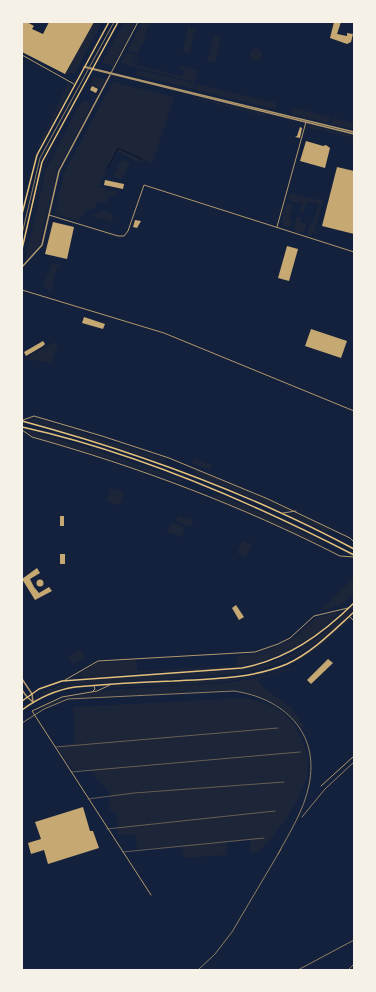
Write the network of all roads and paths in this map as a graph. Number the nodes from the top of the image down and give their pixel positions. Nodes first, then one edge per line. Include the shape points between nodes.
1 (109, 22) edge
2 (118, 22) edge
3 (138, 22) edge
4 (22, 56) edge
5 (84, 67) junction
6 (93, 69) junction
7 (111, 73) junction
8 (75, 84) junction
9 (306, 121) junction
10 (354, 133) edge
11 (22, 214) edge
12 (48, 215) junction
13 (277, 228) junction
14 (22, 249) edge
15 (354, 252) edge
16 (22, 266) edge
17 (22, 290) edge
18 (354, 411) edge
19 (22, 421) edge
20 (22, 427) edge
21 (22, 430) edge
22 (296, 511) junction
23 (282, 514) junction
24 (354, 542) edge
25 (354, 549) edge
26 (354, 556) edge
27 (354, 603) edge
28 (348, 608) junction
29 (354, 612) edge
30 (349, 616) junction
31 (354, 621) edge
32 (22, 679) edge
33 (62, 681) junction
34 (114, 684) junction
35 (93, 685) junction
36 (22, 690) edge
37 (92, 692) junction
38 (32, 694) junction
39 (26, 697) junction
40 (22, 701) edge
41 (33, 702) junction
42 (22, 710) edge
43 (278, 728) dead end
44 (55, 747) junction
45 (300, 752) dead end
46 (354, 756) edge
47 (71, 772) junction
48 (284, 782) dead end
49 (321, 786) dead end
50 (88, 799) junction
51 (275, 812) dead end
52 (107, 828) junction
53 (264, 838) dead end
54 (123, 852) junction
55 (150, 895) dead end

1 - 5 main road
2 - 6 main road
3 - 7 street
4 - 8 street
5 - 6 street
5 - 8 main road
6 - 7 street
6 - 14 main road via 42,162
7 - 9 street
7 - 12 street via 59,171
8 - 11 main road via 35,159
9 - 10 street
9 - 13 street
12 - 13 street via 124,236 144,185
12 - 16 street via 42,245
13 - 15 street
17 - 18 street via 164,333
19 - 22 street via 34,416 108,438 190,466
19 - 23 main road via 161,464
20 - 26 main road via 105,450 185,478 278,518
21 - 26 street via 32,437 115,462 182,486 255,515 340,556
22 - 23 street
22 - 24 street
23 - 25 main road
27 - 28 main road
28 - 33 street via 314,616 290,638 256,652 98,661
28 - 33 main road via 303,645 262,664 242,668
29 - 30 main road
30 - 31 street
30 - 34 main road via 310,651 268,670 234,677
32 - 38 street
33 - 38 main road
34 - 35 main road
34 - 37 street
35 - 37 street via 95,689
35 - 41 main road via 60,690
36 - 39 street
37 - 44 street via 62,697 32,711
38 - 39 main road
38 - 41 street
39 - 40 main road
39 - 41 street
41 - 42 main road
43 - 44 lane
44 - 47 street
45 - 47 lane
46 - 49 street
47 - 50 street
48 - 50 lane via 134,793
50 - 52 street
51 - 52 lane
52 - 54 street
53 - 54 lane
54 - 55 street

